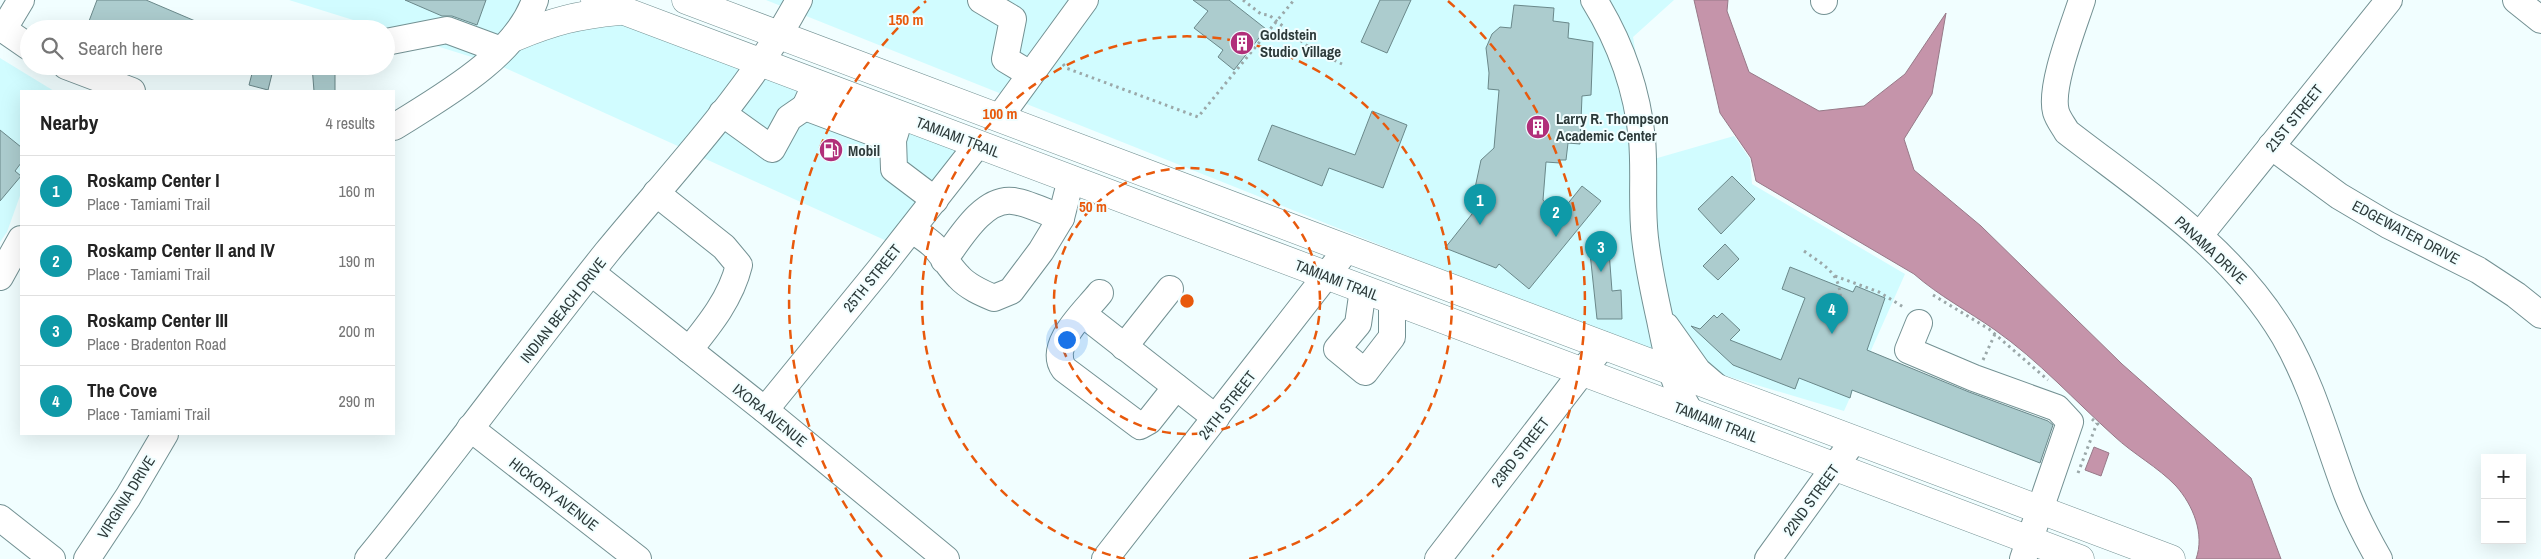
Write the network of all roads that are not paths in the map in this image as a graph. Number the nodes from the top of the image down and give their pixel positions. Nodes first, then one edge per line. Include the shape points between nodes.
1 (21, 0) edge
2 (535, 0) edge
3 (595, 0) edge
4 (686, 0) edge
5 (799, 0) edge
6 (816, 0) edge
7 (982, 0) edge
8 (1084, 0) edge
9 (1594, 0) edge
10 (2082, 0) edge
11 (2389, 0) edge
12 (2516, 0) edge
13 (623, 10) junction
14 (2541, 20) edge
15 (2, 29) edge
16 (779, 35) junction
17 (395, 40) edge
18 (20, 41) edge
19 (508, 43) junction
20 (759, 62) junction
21 (1030, 74) junction
22 (80, 75) edge
23 (95, 85) edge
24 (126, 90) edge
25 (810, 95) junction
26 (722, 113) junction
27 (999, 118) junction
28 (903, 125) junction
29 (395, 126) edge
30 (1056, 140) junction
31 (978, 144) junction
32 (2271, 146) junction
33 (1071, 179) junction
34 (656, 193) junction
35 (935, 200) junction
36 (1057, 225) junction
37 (912, 229) junction
38 (2200, 235) junction
39 (20, 241) edge
40 (1347, 249) junction
41 (949, 265) junction
42 (592, 273) junction
43 (1327, 276) junction
44 (0, 277) edge
45 (1170, 289) dead end
46 (1363, 289) junction
47 (1100, 292) dead end
48 (1392, 300) junction
49 (1658, 313) junction
50 (1083, 314) junction
51 (2541, 315) edge
52 (1919, 323) road end
53 (1358, 324) junction
54 (1392, 337) junction
55 (1603, 345) junction
56 (1124, 347) junction
57 (689, 350) junction
58 (1582, 372) junction
59 (1670, 372) junction
60 (1176, 386) junction
61 (1720, 390) junction
62 (765, 410) junction
63 (1692, 413) junction
64 (1216, 418) junction
65 (470, 428) junction
66 (164, 435) edge
67 (1854, 440) junction
68 (1834, 467) junction
69 (2041, 509) junction
70 (0, 518) edge
71 (2026, 549) edge
72 (52, 559) edge
73 (87, 559) edge
74 (368, 559) edge
75 (638, 559) edge
76 (946, 559) edge
77 (1105, 559) edge
78 (1438, 559) edge
79 (1768, 559) edge
80 (2080, 559) edge
81 (2171, 559) edge
82 (2379, 559) edge

1 - 15 street
2 - 19 street
3 - 13 main road, TAMIAMI TRAIL
4 - 16 main road, TAMIAMI TRAIL
5 - 16 street
6 - 16 street
7 - 21 street via 1013,19 1006,59
8 - 21 street
9 - 49 street via 1618,44 1637,107 1642,139 1645,239
10 - 38 street, PANAMA DRIVE via 2054,94 2060,122 2067,132
11 - 32 street, 21ST STREET
12 - 14 street
13 - 19 main road via 556,20
13 - 20 main road, TAMIAMI TRAIL
15 - 18 street
16 - 20 street, INDIAN BEACH DRIVE
16 - 27 main road, TAMIAMI TRAIL
17 - 19 street via 447,30
19 - 29 street via 454,88
20 - 25 main road, TAMIAMI TRAIL
20 - 26 street, INDIAN BEACH DRIVE
21 - 27 street
22 - 23 street
23 - 24 street
25 - 26 street via 789,118 772,149
25 - 28 main road, TAMIAMI TRAIL
26 - 34 street, INDIAN BEACH DRIVE
27 - 28 main road via 966,122 946,119
27 - 30 main road, TAMIAMI TRAIL
28 - 31 main road, TAMIAMI TRAIL
28 - 35 street via 894,169
30 - 31 main road via 1001,136
30 - 40 main road, TAMIAMI TRAIL
31 - 33 main road, TAMIAMI TRAIL
31 - 35 street, 25TH STREET
32 - 38 street, 21ST STREET
32 - 51 street, EDGEWATER DRIVE via 2339,196 2388,225 2478,270
33 - 36 street
33 - 43 main road, TAMIAMI TRAIL
34 - 42 street, INDIAN BEACH DRIVE
34 - 57 street via 724,247 739,265 727,297
35 - 37 street, 25TH STREET
36 - 41 street via 1011,201 992,206 977,215
36 - 41 street via 1011,290 1004,295 994,298 978,291
37 - 41 street via 934,246
37 - 62 street, 25TH STREET
38 - 82 street, PANAMA DRIVE via 2235,268 2284,336 2303,374 2357,518
39 - 44 street
40 - 43 street, 24TH STREET
40 - 55 main road, TAMIAMI TRAIL
42 - 57 street, IXORA AVENUE
42 - 65 street, INDIAN BEACH DRIVE
43 - 46 main road, TAMIAMI TRAIL
43 - 64 street, 24TH STREET
45 - 56 street
46 - 48 main road, TAMIAMI TRAIL
46 - 53 street
47 - 50 street
48 - 54 street
48 - 58 main road, TAMIAMI TRAIL
49 - 59 street
49 - 61 street via 1698,371
50 - 56 street
50 - 60 street via 1061,342 1058,356 1064,368 1085,385 1140,426 1149,421
52 - 69 street via 1908,350 2057,408 2070,422
53 - 54 street
53 - 54 street via 1337,349 1365,372
55 - 58 street, 23RD STREET
55 - 59 main road, TAMIAMI TRAIL
56 - 60 street
57 - 62 street, IXORA AVENUE
58 - 63 main road, TAMIAMI TRAIL
58 - 78 street, 23RD STREET
59 - 61 main road, TAMIAMI TRAIL
59 - 63 street
60 - 64 street
61 - 67 main road, TAMIAMI TRAIL
62 - 76 street, IXORA AVENUE
63 - 68 main road, TAMIAMI TRAIL
64 - 77 street, 24TH STREET
65 - 74 street, INDIAN BEACH DRIVE
65 - 75 street, HICKORY AVENUE
66 - 73 street, VIRGINIA DRIVE
67 - 68 street, 22ND STREET
67 - 69 main road, TAMIAMI TRAIL
68 - 71 main road, TAMIAMI TRAIL
68 - 79 street, 22ND STREET
69 - 71 street
69 - 81 main road, TAMIAMI TRAIL
70 - 72 street
71 - 80 main road, TAMIAMI TRAIL

